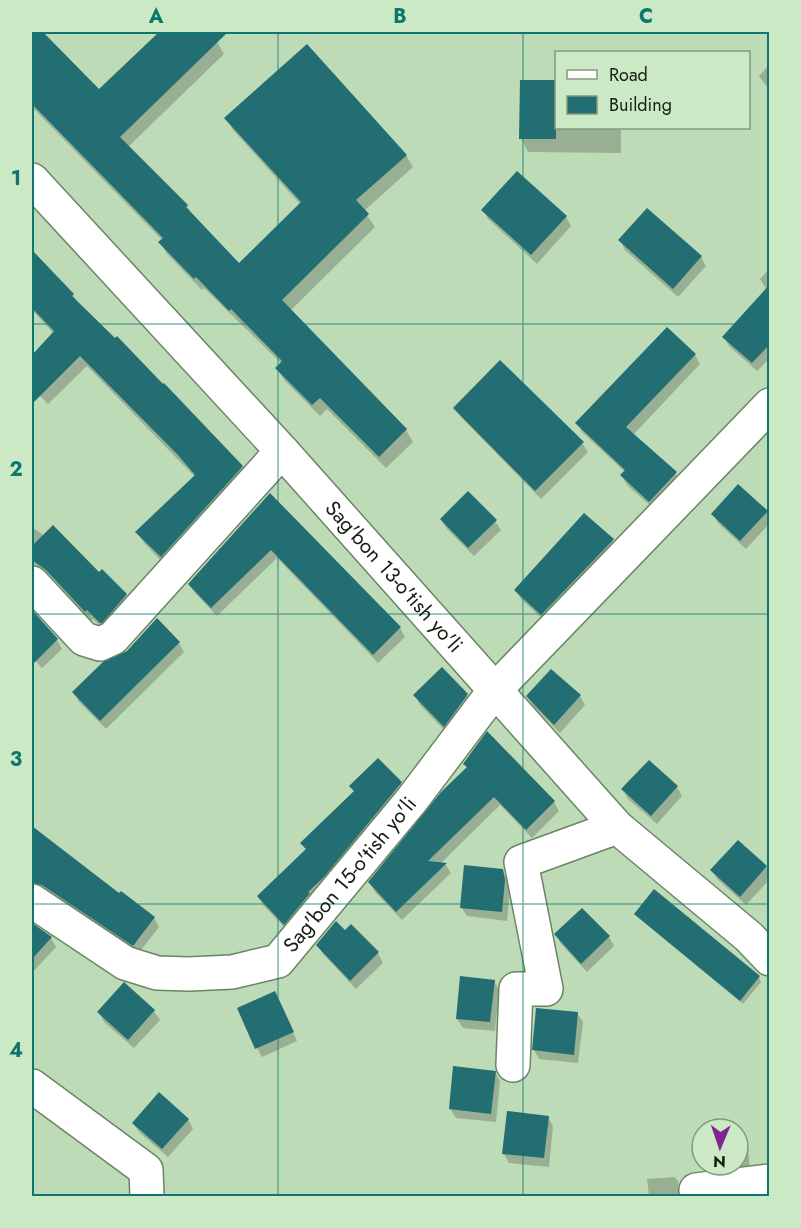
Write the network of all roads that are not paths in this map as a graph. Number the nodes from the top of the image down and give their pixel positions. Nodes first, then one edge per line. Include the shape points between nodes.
1 (32, 180) edge
2 (770, 405) edge
3 (282, 451) junction
4 (32, 583) edge
5 (495, 690) junction
6 (618, 827) junction
7 (32, 901) edge
8 (763, 939) edge
9 (513, 1065) dead end
10 (32, 1086) edge
11 (770, 1181) edge
12 (696, 1190) dead end
13 (147, 1197) edge

1 - 3 street, Sag'bon 13-o'tish yo'li
2 - 5 street, Sag'bon 15-o'tish yo'li
3 - 4 street via 113,638 100,644 84,639
3 - 5 street, Sag'bon 13-o'tish yo'li
5 - 6 street, Sag'bon 13-o'tish yo'li
5 - 7 street, Sag'bon 15-o'tish yo'li via 411,801 278,961 232,972 157,973 125,963
6 - 8 street, Sag'bon 13-o'tish yo'li
6 - 9 street via 521,862 546,989 516,989
10 - 13 street via 146,1170
11 - 12 street

